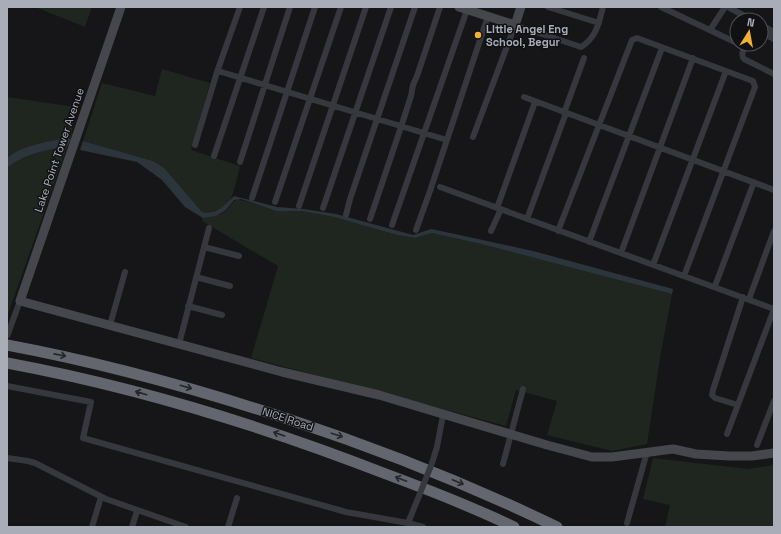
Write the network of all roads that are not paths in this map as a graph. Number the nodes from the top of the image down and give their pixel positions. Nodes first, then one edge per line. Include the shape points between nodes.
1 (121, 7) edge
2 (240, 7) edge
3 (264, 7) edge
4 (290, 7) edge
5 (315, 7) edge
6 (341, 7) edge
7 (366, 7) edge
8 (390, 7) edge
9 (415, 7) edge
10 (440, 7) edge
11 (521, 7) edge
12 (548, 7) edge
13 (603, 7) edge
14 (661, 7) edge
15 (725, 7) edge
16 (728, 7) edge
17 (465, 8) edge
18 (737, 12) edge
19 (488, 16) junction
20 (600, 23) junction
21 (515, 25) junction
22 (710, 30) junction
23 (729, 39) edge
24 (662, 48) junction
25 (742, 52) edge
26 (584, 58) dead end
27 (693, 58) junction
28 (218, 71) junction
29 (726, 71) junction
30 (774, 74) edge
31 (240, 77) junction
32 (264, 85) junction
33 (287, 92) junction
34 (309, 98) junction
35 (524, 98) dead end
36 (535, 102) junction
37 (332, 105) junction
38 (355, 112) junction
39 (565, 113) junction
40 (378, 120) junction
41 (598, 125) junction
42 (401, 127) junction
43 (424, 133) junction
44 (629, 136) junction
45 (473, 137) dead end
46 (446, 140) junction
47 (195, 146) dead end
48 (659, 148) junction
49 (214, 156) dead end
50 (692, 160) junction
51 (240, 162) dead end
52 (723, 171) junction
53 (754, 182) junction
54 (440, 187) dead end
55 (774, 190) edge
56 (252, 198) dead end
57 (275, 202) dead end
58 (299, 206) dead end
59 (323, 208) dead end
60 (499, 209) junction
61 (346, 215) dead end
62 (370, 219) dead end
63 (527, 219) junction
64 (392, 225) dead end
65 (209, 228) dead end
66 (416, 230) dead end
67 (491, 231) dead end
68 (558, 231) junction
69 (774, 231) edge
70 (589, 242) junction
71 (204, 247) junction
72 (621, 253) junction
73 (239, 256) dead end
74 (652, 265) junction
75 (125, 272) dead end
76 (684, 276) junction
77 (196, 278) junction
78 (230, 286) dead end
79 (715, 286) junction
80 (746, 298) junction
81 (20, 301) junction
82 (188, 306) junction
83 (774, 309) edge
84 (222, 315) dead end
85 (110, 326) junction
86 (9, 331) dead end
87 (179, 344) junction
88 (7, 345) edge
89 (12, 364) edge
90 (7, 386) edge
91 (523, 389) dead end
92 (774, 401) edge
93 (738, 406) junction
94 (443, 414) junction
95 (727, 434) dead end
96 (511, 435) junction
97 (756, 445) dead end
98 (647, 452) junction
99 (774, 453) edge
100 (7, 458) edge
101 (504, 464) dead end
102 (101, 497) junction
103 (237, 498) dead end
104 (137, 511) junction
105 (408, 522) junction
106 (627, 523) dead end
107 (178, 526) edge
108 (92, 527) edge
109 (132, 527) edge
110 (186, 527) edge
111 (228, 527) edge
112 (423, 527) edge
113 (514, 527) edge
114 (557, 527) edge

1 - 81 street, Lake Point Tower Avenue
2 - 28 street
3 - 31 street
4 - 32 street
5 - 33 street
6 - 34 street
7 - 37 street
8 - 38 street
9 - 40 street
10 - 42 street
11 - 21 street
12 - 20 street
13 - 20 street
14 - 22 street
15 - 22 street
16 - 18 street
17 - 19 street
17 - 43 street
19 - 21 street
19 - 46 street
20 - 21 street via 588,43 581,47
21 - 45 street
22 - 23 street
24 - 27 street
24 - 41 street via 637,38 632,40
24 - 44 street
25 - 30 street via 744,59
26 - 39 street
27 - 29 street
27 - 48 street
28 - 31 street
28 - 47 street
29 - 50 street
29 - 52 street via 752,81 755,86
31 - 32 street
31 - 49 street
32 - 33 street
32 - 51 street
33 - 34 street
33 - 56 street
34 - 37 street
34 - 57 street
35 - 36 street
36 - 39 street
36 - 60 street
37 - 38 street
37 - 58 street
38 - 40 street
38 - 59 street
39 - 41 street
39 - 63 street
40 - 42 street
40 - 61 street
41 - 44 street
41 - 68 street
42 - 43 street
42 - 62 street
43 - 46 street
43 - 64 street
44 - 48 street
44 - 70 street
46 - 66 street
48 - 50 street
48 - 72 street
50 - 52 street
50 - 74 street
52 - 53 street
52 - 76 street
53 - 55 street
53 - 79 street
54 - 60 street
60 - 63 street
60 - 67 street
63 - 68 street
65 - 71 street
68 - 70 street
69 - 80 street
70 - 72 street
71 - 73 street
71 - 77 street
72 - 74 street
74 - 76 street
75 - 85 street
76 - 79 street
77 - 78 street
77 - 82 street
79 - 80 street
80 - 83 street
80 - 93 street via 712,395
81 - 85 street
81 - 86 street
82 - 84 street
82 - 87 street
83 - 93 street
85 - 87 street
87 - 94 street
88 -> 114 highway, NICE Road via 151,376 325,431 456,481
113 -> 89 highway, NICE Road via 444,496 351,460 237,420 126,388
90 - 105 street via 91,402 83,438 346,512
91 - 96 street
92 - 97 street
93 - 95 street
94 - 96 street
94 - 105 street, bridge via 432,463
96 - 98 street via 592,457
96 - 101 street
98 - 99 street via 673,449 696,454 729,456
98 - 106 street
100 - 102 street via 35,463
102 - 104 street
102 - 108 street
103 - 111 street
104 - 107 street
104 - 109 street
105 - 112 street
107 - 110 street

